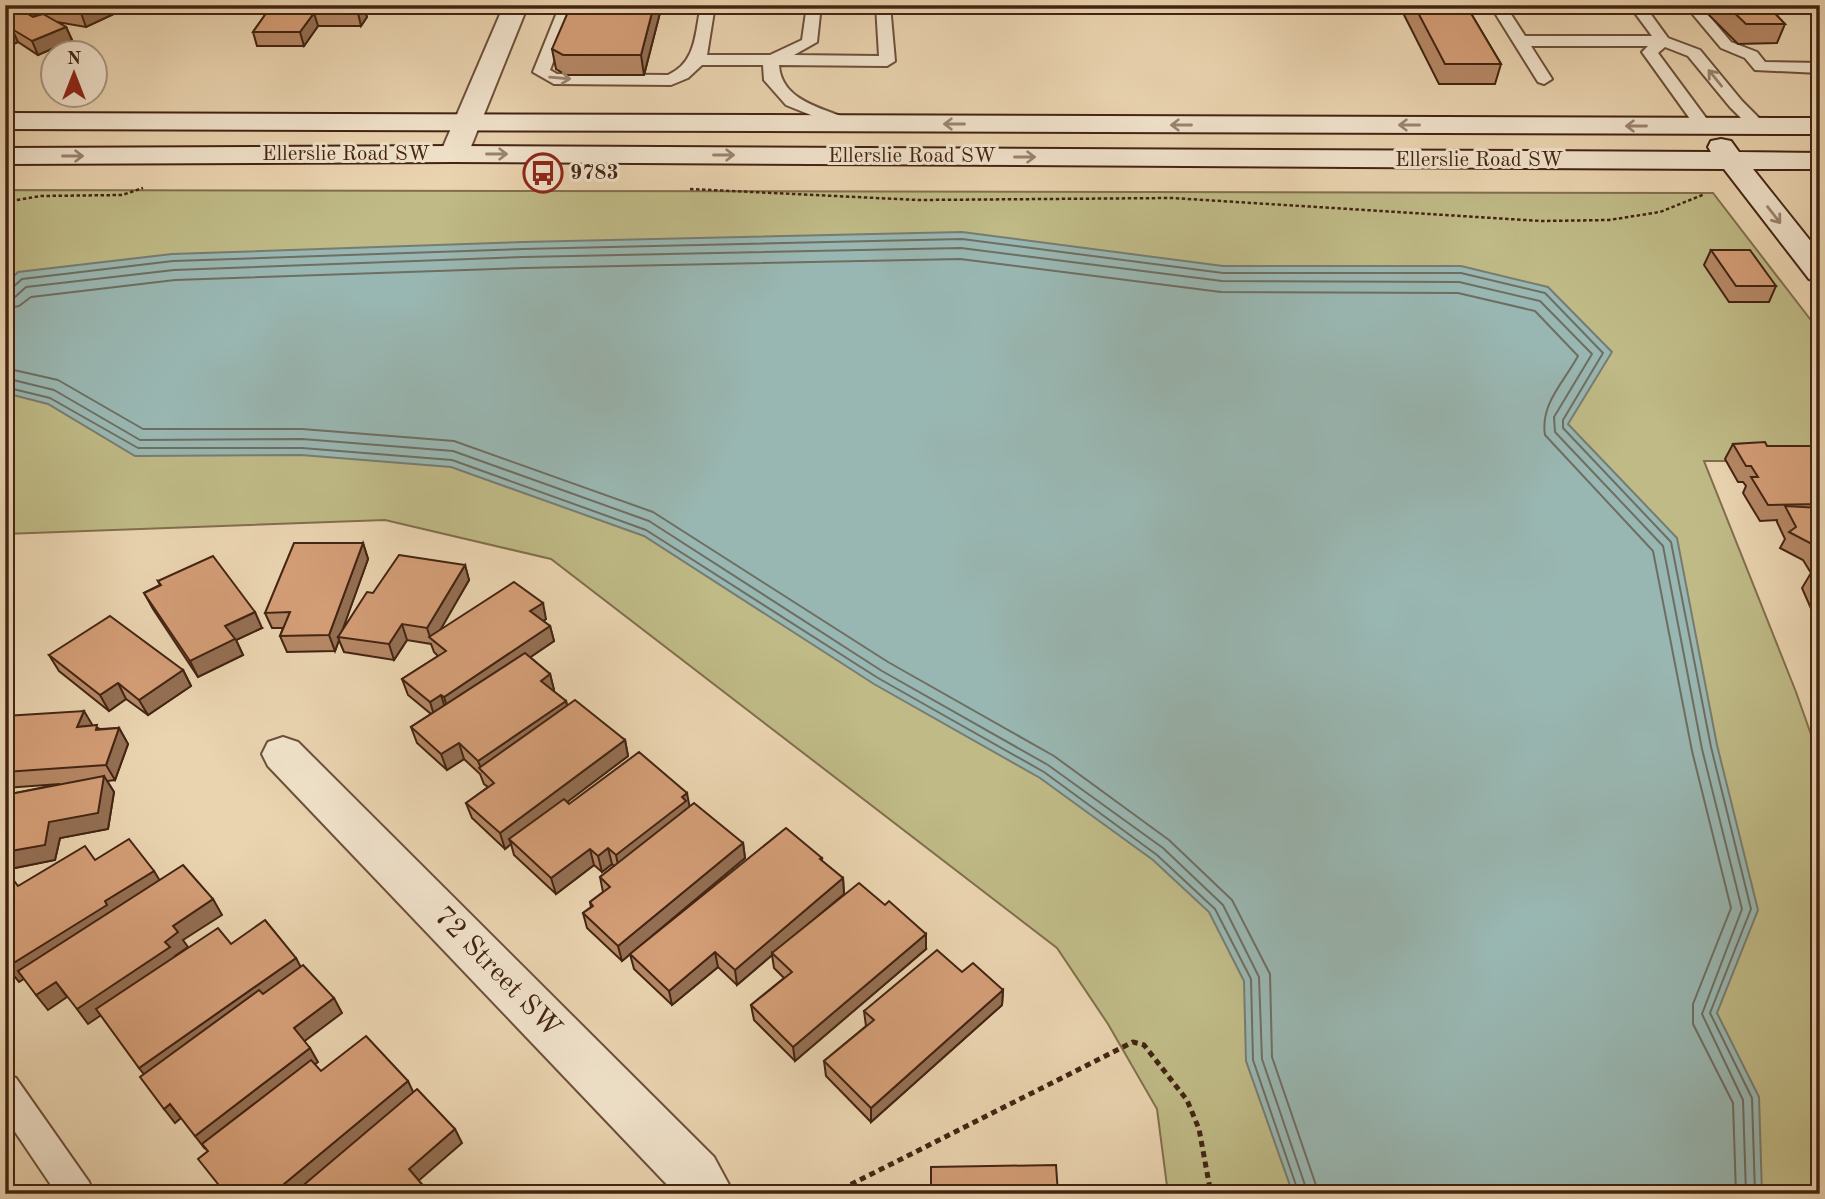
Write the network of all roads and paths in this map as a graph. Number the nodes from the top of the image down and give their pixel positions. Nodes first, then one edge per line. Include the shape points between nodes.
1 (516, 5) edge
2 (567, 5) edge
3 (708, 5) edge
4 (814, 5) edge
5 (883, 5) edge
6 (1497, 5) edge
7 (1636, 5) edge
8 (1692, 5) edge
9 (1520, 41) junction
10 (1663, 41) junction
11 (698, 60) junction
12 (772, 60) junction
13 (1820, 68) edge
14 (1544, 79) dead end
15 (5, 121) edge
16 (467, 122) junction
17 (843, 123) junction
18 (1704, 126) junction
19 (1759, 126) junction
20 (1820, 126) edge
21 (454, 154) junction
22 (5, 156) edge
23 (1732, 161) junction
24 (1807, 161) edge
25 (146, 186) dead end
26 (689, 189) dead end
27 (1708, 189) dead end
28 (1820, 190) edge
29 (5, 202) edge
30 (1820, 273) edge
31 (283, 754) dead end
32 (5, 1089) edge
33 (77, 1194) edge
34 (707, 1194) edge
35 (832, 1194) edge
36 (1211, 1194) edge

1 - 16 main road
2 -> 11 lane via 541,72 545,76 671,80
3 - 11 lane
4 - 12 lane via 809,42
5 - 12 lane via 887,61
6 - 9 lane
7 - 10 lane
8 - 13 lane via 1726,45 1751,55 1761,67
9 - 10 lane
9 - 14 lane
10 - 18 lane via 1650,52
19 -> 10 lane via 1694,53
11 - 12 lane
12 - 17 lane via 772,80 792,102
15 - 16 main road, Ellerslie Road SW
16 - 17 main road, Ellerslie Road SW
16 - 21 main road
18 -> 17 main road, Ellerslie Road SW
18 - 19 main road, Ellerslie Road SW
18 - 23 main road
19 - 20 main road, Ellerslie Road SW
19 - 24 main road
22 -> 21 main road, Ellerslie Road SW
21 -> 23 main road, Ellerslie Road SW
23 - 24 main road, Ellerslie Road SW
23 -> 30 main road
24 - 28 main road
25 - 29 path via 122,195 41,196
26 - 27 path via 905,200 1172,198 1541,221 1609,220 1660,212 1712,191
31 - 34 main road, 72 Street SW via 695,1175
32 - 33 lane
35 - 36 path via 1133,1042 1144,1045 1187,1100 1199,1129

